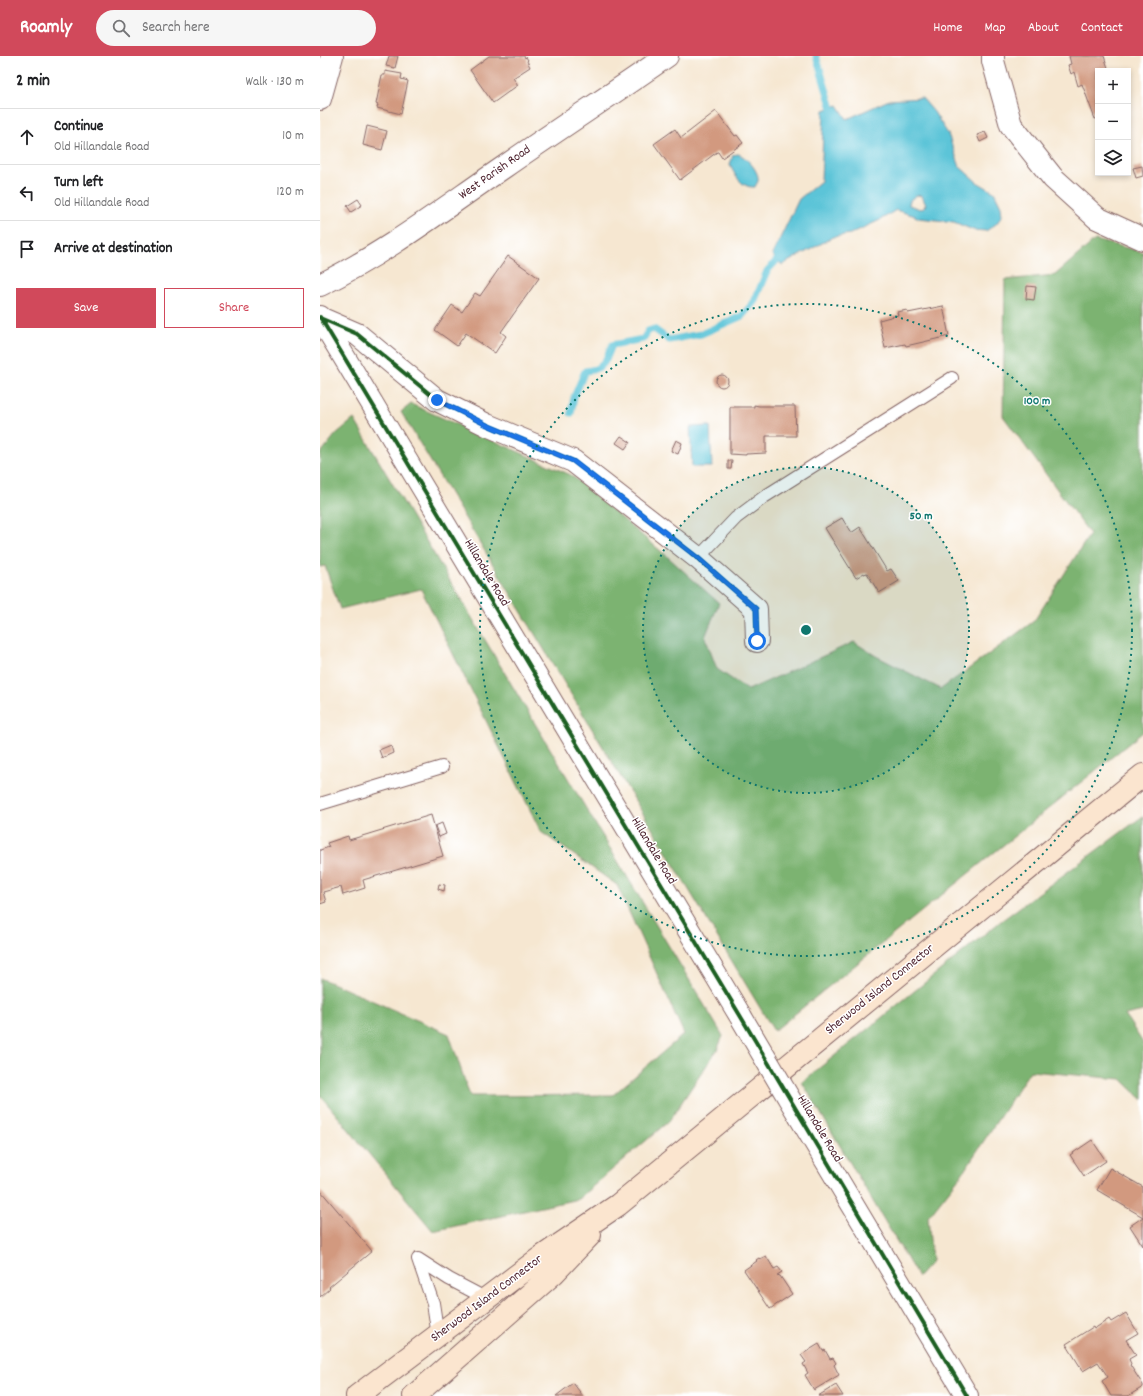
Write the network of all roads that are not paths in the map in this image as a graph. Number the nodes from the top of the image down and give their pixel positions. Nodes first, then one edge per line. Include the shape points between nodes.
1 (332, 56) edge
2 (667, 56) edge
3 (993, 56) edge
4 (320, 99) edge
5 (1143, 239) edge
6 (322, 278) edge
7 (320, 317) edge
8 (952, 378) dead end
9 (698, 558) junction
10 (757, 641) dead end
11 (442, 767) dead end
12 (1143, 775) edge
13 (320, 804) edge
14 (618, 1205) junction
15 (487, 1299) junction
16 (438, 1336) junction
17 (357, 1396) edge
18 (414, 1396) edge
19 (967, 1396) edge

1 - 4 street
2 - 6 street, West Parish Road via 389,247
3 - 5 street via 1011,125 1052,178 1097,218
7 - 9 street via 357,334 437,400 487,425 573,461
7 - 19 street, Hillandale Road, bridge
8 - 9 lane via 764,497 736,518
9 - 10 street via 756,609
11 - 13 lane
12 - 14 main road, Sherwood Island Connector
14 - 15 main road, Sherwood Island Connector via 540,1258
14 - 18 main road, Sherwood Island Connector via 554,1273
15 - 16 main road, Sherwood Island Connector
15 - 16 lane via 418,1259 434,1302
16 - 17 main road, Sherwood Island Connector

